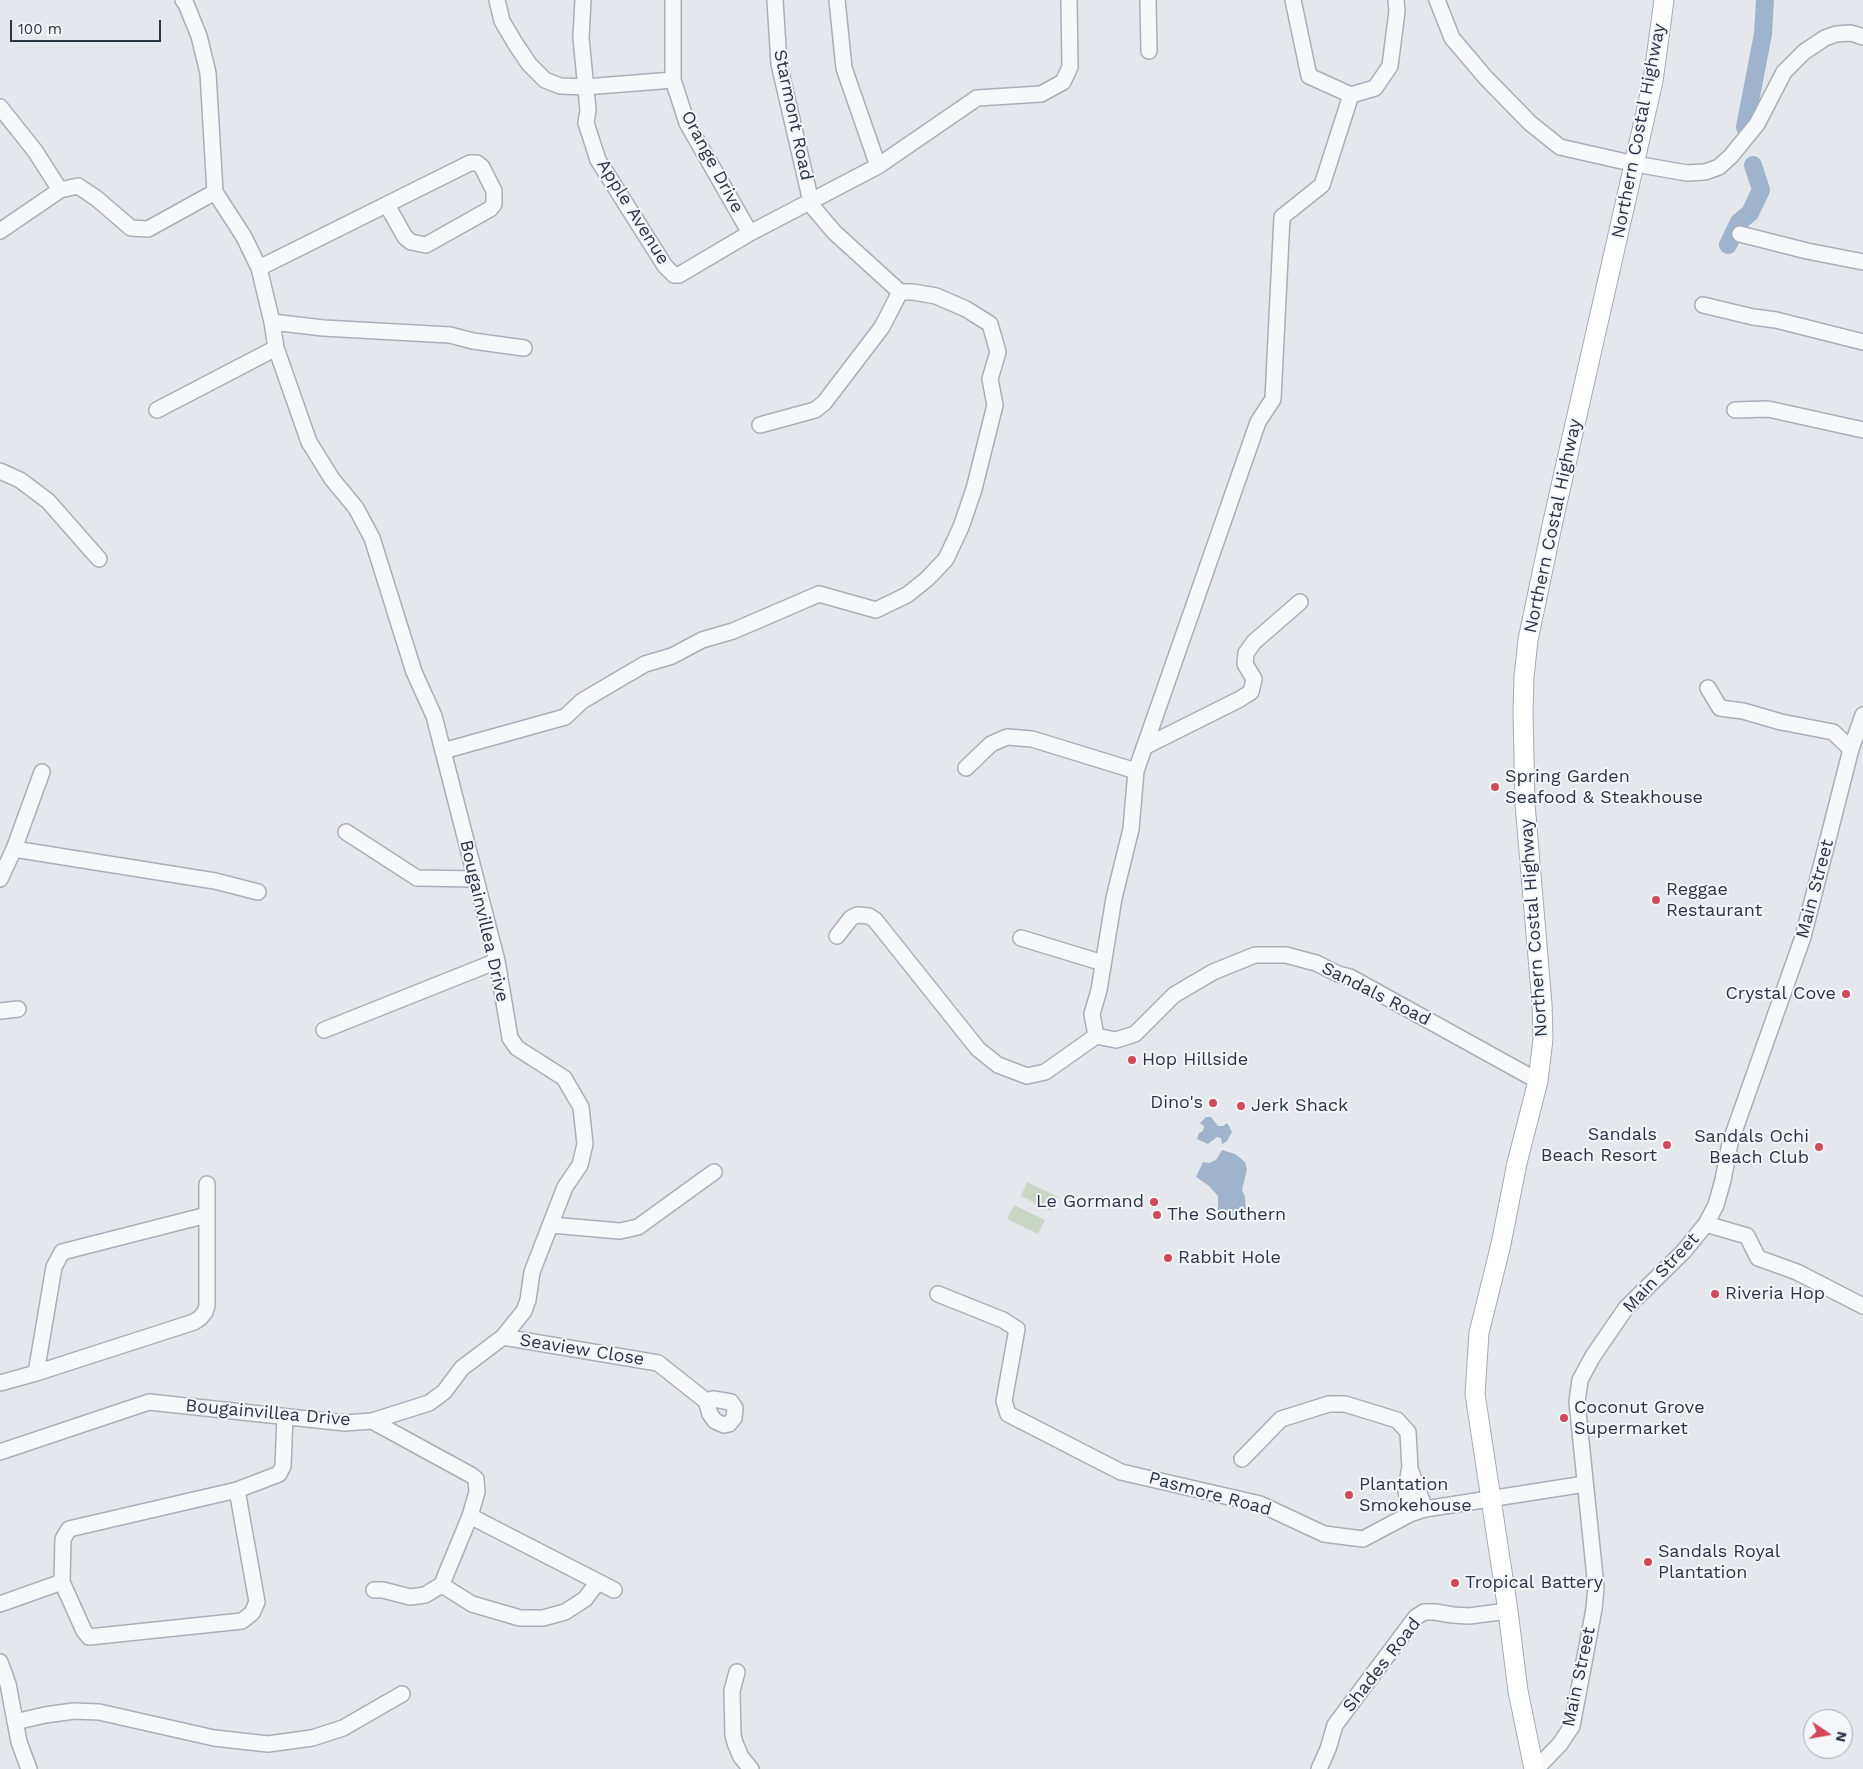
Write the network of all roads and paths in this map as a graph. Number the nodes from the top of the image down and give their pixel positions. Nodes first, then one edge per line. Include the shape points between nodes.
1 (183, 0) edge
2 (497, 0) edge
3 (583, 0) edge
4 (673, 0) edge
5 (775, 0) edge
6 (837, 0) edge
7 (1069, 0) edge
8 (1148, 0) edge
9 (1293, 0) edge
10 (1396, 0) edge
11 (1437, 0) edge
12 (1664, 0) edge
13 (1863, 37) edge
14 (1149, 51) dead end
15 (673, 80) junction
16 (585, 87) junction
17 (1351, 95) junction
18 (0, 107) edge
19 (1635, 164) junction
20 (878, 166) junction
21 (60, 190) junction
22 (215, 192) junction
23 (811, 200) junction
24 (387, 205) junction
25 (0, 231) edge
26 (750, 233) junction
27 (1740, 234) dead end
28 (1863, 262) edge
29 (259, 268) junction
30 (900, 292) junction
31 (1703, 305) dead end
32 (272, 322) junction
33 (1863, 342) edge
34 (276, 348) junction
35 (524, 348) dead end
36 (156, 410) dead end
37 (1734, 410) dead end
38 (760, 425) dead end
39 (1863, 430) edge
40 (0, 472) edge
41 (100, 559) dead end
42 (1300, 602) dead end
43 (1708, 688) dead end
44 (1863, 715) edge
45 (1144, 746) junction
46 (1852, 749) junction
47 (443, 751) junction
48 (966, 768) dead end
49 (1136, 771) junction
50 (42, 772) dead end
51 (346, 832) dead end
52 (14, 850) junction
53 (475, 878) junction
54 (0, 879) edge
55 (258, 892) dead end
56 (837, 936) dead end
57 (1021, 938) dead end
58 (497, 962) junction
59 (1103, 963) junction
60 (18, 1009) dead end
61 (0, 1011) edge
62 (324, 1030) dead end
63 (1096, 1036) junction
64 (1538, 1081) junction
65 (714, 1172) dead end
66 (207, 1184) dead end
67 (207, 1215) junction
68 (1706, 1224) junction
69 (551, 1225) junction
70 (938, 1294) dead end
71 (1863, 1306) edge
72 (503, 1337) junction
73 (36, 1373) junction
74 (0, 1383) edge
75 (706, 1401) dead end
76 (284, 1417) junction
77 (372, 1421) junction
78 (0, 1452) edge
79 (1242, 1459) dead end
80 (1585, 1484) junction
81 (237, 1490) junction
82 (1492, 1500) junction
83 (1418, 1511) junction
84 (470, 1516) junction
85 (62, 1582) junction
86 (598, 1582) junction
87 (443, 1584) junction
88 (374, 1590) dead end
89 (614, 1590) dead end
90 (0, 1604) edge
91 (1508, 1611) junction
92 (0, 1662) edge
93 (737, 1672) dead end
94 (402, 1694) dead end
95 (6, 1707) edge
96 (15, 1722) junction
97 (29, 1769) edge
98 (751, 1769) edge
99 (1319, 1769) edge
100 (1535, 1769) edge

1 - 22 street, Bougainvillea Drive via 199,36 208,73
2 - 16 street via 502,21 529,64 545,80 560,86
3 - 16 street, Apple Avenue via 581,38
4 - 15 street, Orange Drive
5 - 23 street, Starmont Road via 778,64
6 - 20 street via 844,68
7 - 20 street via 1070,67 1063,82 1041,94 977,98
8 - 14 street
9 - 17 street via 1309,76
10 - 17 street via 1390,66 1375,88
11 - 19 street via 1452,38 1530,123 1560,147
12 - 19 main road, Northern Costal Highway via 1653,81
13 - 19 street via 1851,33 1836,34 1804,52 1784,72 1757,124 1719,167 1706,172 1687,173
15 - 16 street
15 - 26 street, Orange Drive via 687,123
16 - 26 street, Apple Avenue via 586,123 598,160 665,266 674,275
17 - 45 street via 1322,185 1282,217 1273,399 1258,422
18 - 21 street via 35,151
19 - 64 main road, Northern Costal Highway via 1553,521 1528,640 1524,677 1525,804 1542,1004
20 - 23 street
21 - 22 street via 78,186 131,228 148,229
21 - 25 street
22 - 29 street, Bougainvillea Drive via 244,237
23 - 26 street
23 - 30 street, Starmont Road via 812,206 834,232
24 - 24 street via 470,163 482,167 495,199 490,209 426,245 411,242 406,237
24 - 29 street
27 - 28 street
29 - 32 street, Bougainvillea Drive
30 - 38 street via 882,326 824,403 815,410
30 - 47 street via 936,296 966,309 990,324 998,352 990,379 995,405 974,489 946,558 927,579 907,595 876,610 819,594 733,631 702,640 672,656 645,664 582,700 565,718
31 - 33 street
32 - 34 street, Bougainvillea Drive
32 - 35 street via 450,335
34 - 36 street
34 - 47 street, Bougainvillea Drive via 309,442 332,479 356,508 372,538 414,672 434,716
37 - 39 street via 1768,409
40 - 41 street via 20,480 48,501
42 - 45 street via 1254,642 1246,653 1245,664 1254,679 1251,692
43 - 46 street via 1720,708 1833,732
44 - 46 street, Main Street
45 - 49 street
46 - 68 street, Main Street via 1802,937 1730,1143 1716,1205
47 - 53 street, Bougainvillea Drive
48 - 49 street via 991,744 1007,737 1032,739
49 - 59 street via 1131,828
50 - 52 street
51 - 53 street via 417,878
52 - 54 street
52 - 55 street via 215,881
53 - 58 street, Bougainvillea Drive
56 - 63 street via 857,915 875,920 978,1049 998,1064 1027,1076 1045,1072
57 - 59 street
58 - 62 street
58 - 69 street, Bougainvillea Drive via 510,1038 517,1048 564,1078 581,1108 584,1144 580,1165 566,1187
59 - 63 street via 1092,1014
60 - 61 street
63 - 64 street, Sandals Road via 1116,1040 1135,1034 1174,995 1213,972 1255,956 1286,956 1316,963 1350,977
64 - 82 main road, Northern Costal Highway via 1479,1333 1475,1394
65 - 69 street via 638,1227 620,1231
66 - 67 street
67 - 73 street via 62,1252 54,1267
67 - 73 street via 207,1306 200,1318
68 - 71 street via 1747,1236 1758,1258 1797,1272
68 - 80 street, Main Street via 1673,1264 1626,1308 1580,1380 1577,1402
69 - 72 street, Bougainvillea Drive via 532,1272 524,1311
70 - 83 street, Pasmore Road via 1003,1320 1017,1329 1004,1401 1008,1414 1121,1472 1260,1504 1324,1534 1363,1539
72 - 75 street, Seaview Close via 658,1363
72 - 77 street, Bougainvillea Drive via 462,1368 444,1392 429,1402
73 - 74 street
76 - 77 street, Bougainvillea Drive via 345,1423
76 - 78 street, Bougainvillea Drive via 148,1402
76 - 81 street via 283,1466 279,1474
77 - 84 street via 476,1479 478,1486
79 - 83 street via 1281,1419 1329,1404 1345,1404 1397,1420 1408,1432 1410,1469
80 - 82 street, Pasmore Road
80 - 100 street, Main Street via 1596,1586 1594,1609 1572,1726 1560,1744
81 - 85 street via 69,1529 64,1539
81 - 85 street via 257,1602 252,1613 242,1621 89,1637
82 - 83 street, Pasmore Road
82 - 91 main road, Northern Costal Highway
84 - 86 street
84 - 87 street
85 - 90 street
86 - 87 street via 585,1600 565,1612 543,1618 520,1618 472,1604
86 - 89 street
87 - 88 street via 426,1595 410,1597
91 - 99 street, Shades Road via 1469,1616 1424,1612 1416,1617 1335,1725
91 - 100 main road, Northern Costal Highway via 1518,1691
92 - 95 street via 8,1684
93 - 98 street via 732,1691 733,1734 741,1757
94 - 96 street via 344,1728 312,1738 268,1744 214,1738 99,1712 45,1715
95 - 96 street
96 - 97 street

